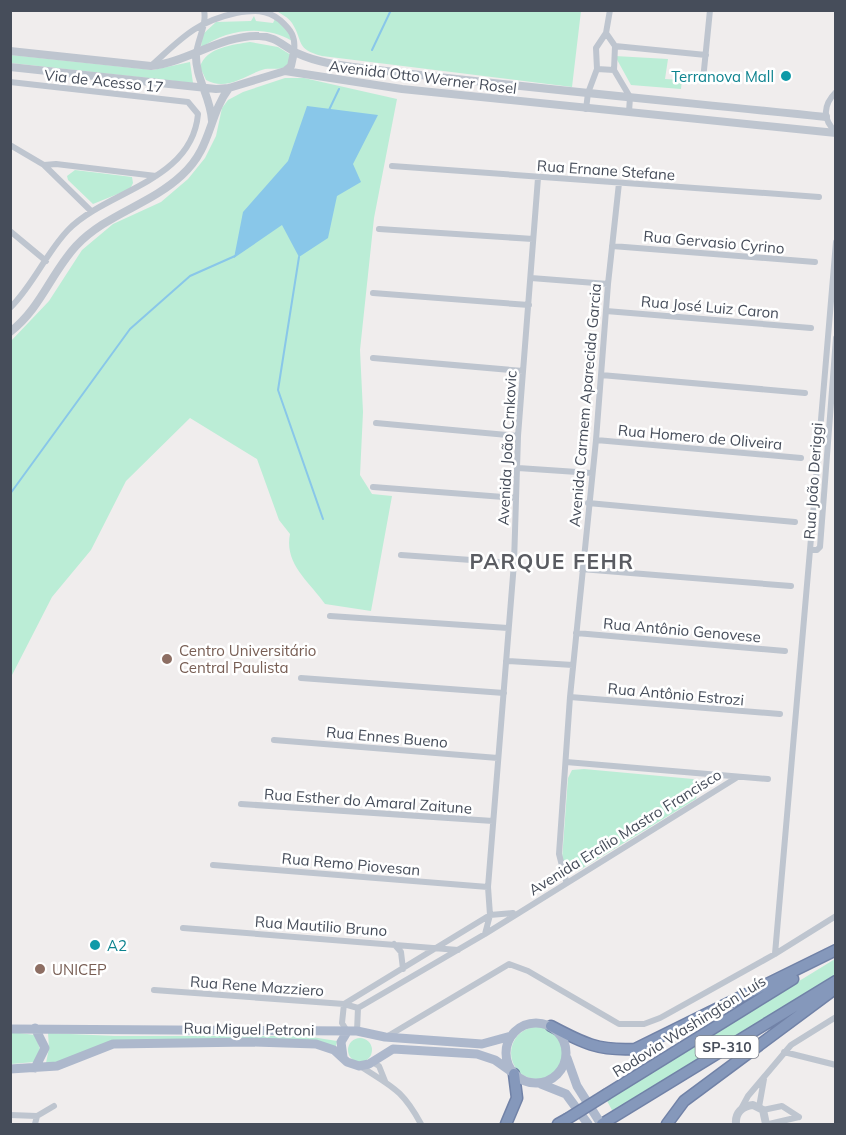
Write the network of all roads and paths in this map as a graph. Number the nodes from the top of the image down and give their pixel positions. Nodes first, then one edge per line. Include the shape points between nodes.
1 (204, 10) edge
2 (610, 10) edge
3 (710, 10) edge
4 (269, 11) edge
5 (206, 21) junction
6 (606, 33) junction
7 (615, 46) junction
8 (10, 51) edge
9 (294, 52) junction
10 (196, 54) junction
11 (705, 55) junction
12 (151, 66) junction
13 (10, 67) edge
14 (597, 69) junction
15 (614, 70) junction
16 (285, 71) junction
17 (703, 80) dead end
18 (10, 82) edge
19 (203, 88) junction
20 (229, 88) junction
21 (836, 92) edge
22 (588, 93) junction
23 (630, 97) junction
24 (586, 109) junction
25 (629, 112) junction
26 (826, 117) junction
27 (211, 130) junction
28 (836, 132) edge
29 (10, 145) edge
30 (44, 165) junction
31 (392, 166) dead end
32 (156, 176) junction
33 (538, 178) junction
34 (619, 183) junction
35 (819, 197) dead end
36 (91, 211) junction
37 (379, 229) dead end
38 (10, 231) edge
39 (533, 239) junction
40 (836, 242) edge
41 (612, 246) junction
42 (46, 261) junction
43 (815, 262) dead end
44 (531, 278) junction
45 (608, 284) junction
46 (374, 293) dead end
47 (529, 304) junction
48 (10, 308) edge
49 (606, 311) junction
50 (832, 327) edge
51 (811, 328) dead end
52 (10, 332) edge
53 (836, 338) edge
54 (827, 347) junction
55 (835, 347) edge
56 (373, 358) dead end
57 (523, 370) junction
58 (601, 375) junction
59 (805, 393) dead end
60 (376, 423) dead end
61 (518, 436) junction
62 (596, 440) junction
63 (801, 458) dead end
64 (518, 468) junction
65 (592, 472) junction
66 (373, 487) dead end
67 (516, 498) junction
68 (588, 503) junction
69 (795, 522) dead end
70 (810, 550) junction
71 (400, 555) dead end
72 (514, 563) junction
73 (581, 569) junction
74 (790, 586) dead end
75 (330, 616) dead end
76 (508, 628) junction
77 (576, 633) junction
78 (785, 651) dead end
79 (506, 661) junction
80 (573, 665) junction
81 (301, 678) dead end
82 (504, 693) junction
83 (570, 697) junction
84 (780, 714) dead end
85 (274, 740) dead end
86 (498, 758) junction
87 (566, 762) junction
88 (736, 778) junction
89 (768, 779) dead end
90 (241, 804) dead end
91 (493, 821) junction
92 (213, 865) dead end
93 (566, 881) junction
94 (488, 887) junction
95 (527, 908) junction
96 (490, 915) junction
97 (836, 916) edge
98 (183, 928) dead end
99 (485, 934) junction
100 (394, 944) junction
101 (439, 947) junction
102 (458, 950) junction
103 (836, 951) edge
104 (775, 954) junction
105 (403, 969) junction
106 (836, 981) edge
107 (836, 988) edge
108 (154, 990) dead end
109 (344, 1004) junction
110 (358, 1008) junction
111 (836, 1017) edge
112 (551, 1026) junction
113 (35, 1028) junction
114 (10, 1029) edge
115 (352, 1032) junction
116 (511, 1036) junction
117 (385, 1037) junction
118 (784, 1052) junction
119 (385, 1054) junction
120 (567, 1056) junction
121 (343, 1058) junction
122 (372, 1062) junction
123 (836, 1065) edge
124 (359, 1066) junction
125 (35, 1068) junction
126 (10, 1069) edge
127 (513, 1073) junction
128 (764, 1079) junction
129 (386, 1081) junction
130 (539, 1084) junction
131 (54, 1106) dead end
132 (761, 1108) junction
133 (739, 1111) junction
134 (10, 1115) edge
135 (38, 1116) junction
136 (562, 1122) edge
137 (35, 1125) edge
138 (421, 1125) edge
139 (506, 1125) edge
140 (588, 1125) edge
141 (601, 1125) edge
142 (667, 1125) edge
143 (728, 1125) edge
144 (736, 1125) edge
145 (768, 1125) edge

1 - 5 street
2 - 6 street
3 - 11 street
4 - 5 street via 250,10
4 - 9 street via 291,30
5 - 10 street
5 - 12 street via 187,32
6 - 7 street
6 - 14 street via 596,48
7 - 11 street
7 - 15 street
8 - 12 street, Avenida Otto Werner Rosel
9 - 10 street, Avenida Otto Werner Rosel via 277,40 261,36 232,40
9 - 16 street via 291,66
9 - 22 street, Avenida Otto Werner Rosel via 332,64
10 - 12 street, Avenida Otto Werner Rosel
10 - 19 street via 195,70
11 - 17 street
13 - 19 street, Avenida Otto Werner Rosel
14 - 15 street
14 - 22 street
15 - 23 street
16 - 20 street, Avenida Otto Werner Rosel
16 - 24 street, Avenida Otto Werner Rosel via 354,83
18 - 32 street, Via de Acesso 17 via 188,102 194,106 197,118 190,137
19 - 20 street, Avenida Otto Werner Rosel
19 - 27 street via 211,111
20 - 27 street via 221,99
21 - 26 street via 826,104
22 - 23 street, Avenida Otto Werner Rosel
22 - 24 street
23 - 25 street
23 - 26 street, Avenida Otto Werner Rosel
24 - 25 street, Avenida Otto Werner Rosel
25 - 28 street, Avenida Otto Werner Rosel
26 - 28 street, Avenida Otto Werner Rosel
27 - 52 street via 200,154 183,175 160,194 101,225 78,244 36,307
29 - 30 street
30 - 32 street
30 - 36 street
31 - 33 street, Rua Ernane Stefane
32 - 36 street
33 - 34 street, Rua Ernane Stefane
33 - 39 street, Avenida João Crnkovic
34 - 35 street, Rua Ernane Stefane
34 - 41 street, Avenida Carmem Aparecida Garcia
36 - 42 street via 68,230
37 - 39 street
38 - 42 street
39 - 44 street, Avenida João Crnkovic
40 - 50 street, Rua João Deriggi
41 - 43 street, Rua Gervasio Cyrino
41 - 45 street, Avenida Carmem Aparecida Garcia
42 - 48 street
44 - 45 street
44 - 47 street, Avenida João Crnkovic
45 - 49 street, Avenida Carmem Aparecida Garcia
46 - 47 street
47 - 57 street, Avenida João Crnkovic
49 - 51 street, Rua José Luiz Caron
49 - 58 street, Avenida Carmem Aparecida Garcia
50 - 54 street, Rua João Deriggi
53 - 55 street, Rua João Deriggi
54 - 55 street
54 - 70 street, Rua João Deriggi
55 - 70 street, Rua João Deriggi via 820,547
56 - 57 street
57 - 61 street, Avenida João Crnkovic
58 - 59 street
58 - 62 street, Avenida Carmem Aparecida Garcia
60 - 61 street
61 - 64 street, Avenida João Crnkovic
62 - 63 street, Rua Homero de Oliveira
62 - 65 street, Avenida Carmem Aparecida Garcia
64 - 65 street
64 - 67 street, Avenida João Crnkovic
65 - 68 street, Avenida Carmem Aparecida Garcia
66 - 67 street
67 - 72 street, Avenida João Crnkovic
68 - 69 street
68 - 73 street, Avenida Carmem Aparecida Garcia
70 - 104 street
71 - 72 street
72 - 76 street, Avenida João Crnkovic
73 - 74 street
73 - 77 street, Avenida Carmem Aparecida Garcia
75 - 76 street
76 - 79 street, Avenida João Crnkovic
77 - 78 street, Rua Antônio Genovese
77 - 80 street, Avenida Carmem Aparecida Garcia
79 - 80 street
79 - 82 street, Avenida João Crnkovic
80 - 83 street, Avenida Carmem Aparecida Garcia
81 - 82 street
82 - 86 street, Avenida João Crnkovic
83 - 84 street, Rua Antônio Estrozi
83 - 87 street, Avenida Carmem Aparecida Garcia
85 - 86 street, Rua Ennes Bueno
86 - 91 street, Avenida João Crnkovic
87 - 88 street
87 - 93 street, Avenida Carmem Aparecida Garcia via 559,854
88 - 89 street
88 - 93 street, Avenida Ercílio Mastro Francisco
90 - 91 street, Rua Esther do Amaral Zaitune
91 - 94 street, Avenida João Crnkovic
92 - 94 street, Rua Remo Piovesan
93 - 95 street, Avenida Ercílio Mastro Francisco
94 - 96 street, Avenida João Crnkovic
95 - 96 street, Avenida Ercílio Mastro Francisco via 508,915
95 - 99 street, Avenida Ercílio Mastro Francisco
96 - 99 street, Avenida João Crnkovic
96 - 101 street, Avenida Ercílio Mastro Francisco
97 - 104 street
98 - 100 street, Rua Mautilio Bruno
99 - 102 street, Avenida Ercílio Mastro Francisco
100 - 101 street, Rua Mautilio Bruno
100 - 105 street via 401,952
101 - 102 street, Rua Mautilio Bruno
101 - 105 street, Avenida Ercílio Mastro Francisco
102 - 110 street, Avenida Ercílio Mastro Francisco
103 - 112 highway via 635,1049 597,1048
103 - 136 highway, Rodovia Washington Luís / SP-310, bridge
104 - 117 street via 644,1024 619,1024 509,964
105 - 109 street, Avenida Ercílio Mastro Francisco
106 - 141 highway, SP-310
107 - 142 highway via 684,1101
108 - 109 street, Rua Rene Mazziero
109 - 110 street, Rua Rene Mazziero
109 - 115 street via 342,1023
110 - 115 street
111 - 118 street
112 - 116 main road via 534,1023 517,1029
112 - 120 main road via 564,1039
113 - 114 main road, Rua Miguel Petroni
113 - 115 main road, Rua Miguel Petroni
113 - 125 main road via 45,1048
115 - 117 main road, Rua Miguel Petroni
115 - 121 main road via 341,1042
116 - 117 main road, Rua Miguel Petroni via 482,1044
116 - 127 main road via 506,1054
117 - 119 main road
118 - 123 street
118 - 128 street
119 - 122 main road
119 - 127 main road via 398,1048 477,1054 495,1060
120 - 130 main road via 555,1078
120 - 141 main road via 574,1081
121 - 124 main road, Rua Miguel Petroni
121 - 125 main road, Rua Miguel Petroni via 334,1050 306,1043 127,1043 95,1050 57,1066
122 - 124 main road
122 - 129 street via 379,1066
124 - 129 street
125 - 126 main road, Rua Miguel Petroni
127 - 130 main road
127 - 139 highway via 517,1098
128 - 132 street
128 - 133 street
129 - 138 street via 406,1098
130 - 140 main road via 566,1094
131 - 135 street
132 - 133 street via 753,1105
132 - 145 street
132 - 145 street via 782,1106 799,1117
133 - 143 street
133 - 144 street
134 - 135 street
135 - 137 street

